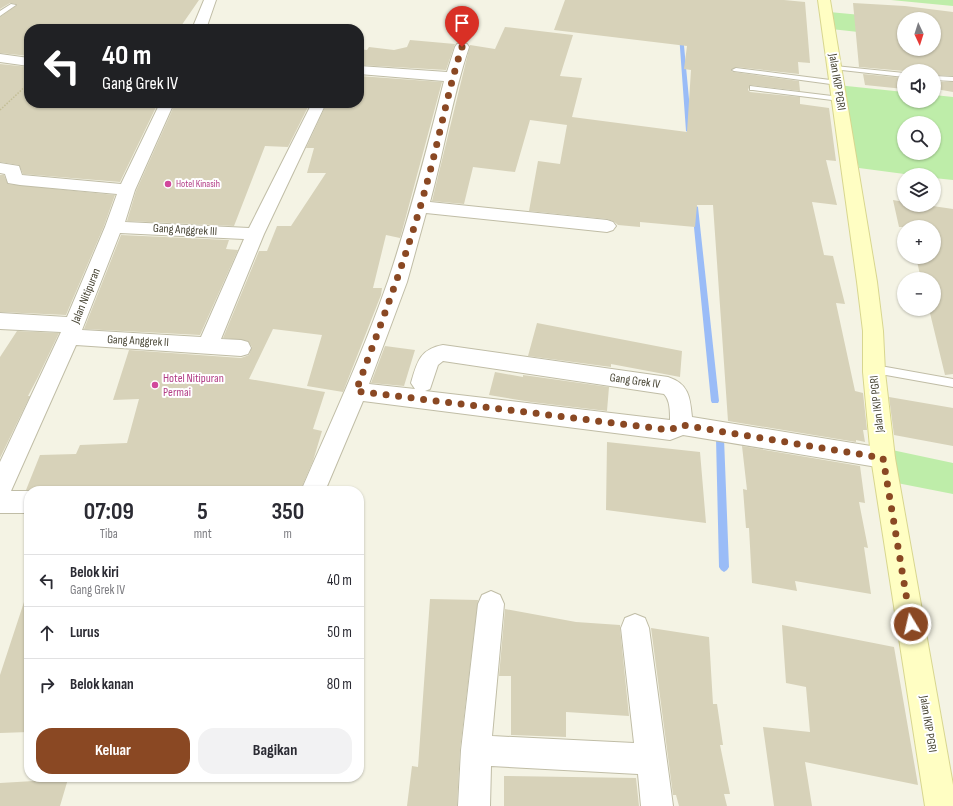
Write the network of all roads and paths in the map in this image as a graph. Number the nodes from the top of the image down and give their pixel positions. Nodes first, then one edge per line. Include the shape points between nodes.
1 (210, 0) edge
2 (824, 0) edge
3 (13, 5) dead end
4 (0, 14) edge
5 (201, 24) edge
6 (462, 47) dead end
7 (0, 58) edge
8 (24, 61) edge
9 (364, 70) edge
10 (736, 70) dead end
11 (897, 76) edge
12 (452, 77) junction
13 (941, 78) edge
14 (953, 79) edge
15 (838, 83) junction
16 (24, 87) edge
17 (753, 88) dead end
18 (165, 108) edge
19 (317, 108) edge
20 (0, 110) edge
21 (0, 168) edge
22 (127, 190) junction
23 (419, 207) junction
24 (607, 226) dead end
25 (114, 227) junction
26 (255, 234) junction
27 (0, 321) edge
28 (71, 331) junction
29 (208, 345) junction
30 (242, 348) dead end
31 (874, 372) junction
32 (422, 383) dead end
33 (953, 383) edge
34 (356, 391) junction
35 (682, 425) junction
36 (883, 458) junction
37 (315, 486) edge
38 (0, 488) edge
39 (0, 502) edge
40 (24, 502) edge
41 (491, 604) dead end
42 (634, 628) dead end
43 (476, 750) junction
44 (652, 759) junction
45 (474, 806) edge
46 (658, 806) edge
47 (941, 806) edge

1 - 5 street
2 - 15 main road, Jalan IKIP PGRI
3 - 4 lane
6 - 12 street
7 - 8 street
9 - 12 street
10 - 15 lane
11 - 15 lane
12 - 23 street via 428,180
13 - 14 lane
15 - 17 lane
15 - 31 main road, Jalan IKIP PGRI via 867,282 873,331
16 - 20 path
18 - 22 street, Jalan Nitipuran
19 - 26 street
21 - 22 street via 13,170 14,179
22 - 25 street, Jalan Nitipuran
23 - 24 street
23 - 34 street via 397,282
25 - 26 street, Gang Anggrek III
25 - 28 street, Jalan Nitipuran
26 - 29 street
27 - 28 street, Gang Anggrek II
28 - 29 street, Gang Anggrek II
28 - 38 street, Jalan Nitipuran
29 - 30 street, Gang Anggrek II
31 - 33 lane via 886,371
31 - 36 main road, Jalan IKIP PGRI
32 - 35 street, Gang Grek IV via 429,359 437,353 443,353 668,386 677,392
34 - 35 street via 670,430
34 - 37 street
35 - 36 street
36 - 47 main road, Jalan IKIP PGRI
39 - 40 street
41 - 43 street
42 - 44 street
43 - 44 street
43 - 45 street
44 - 46 street

